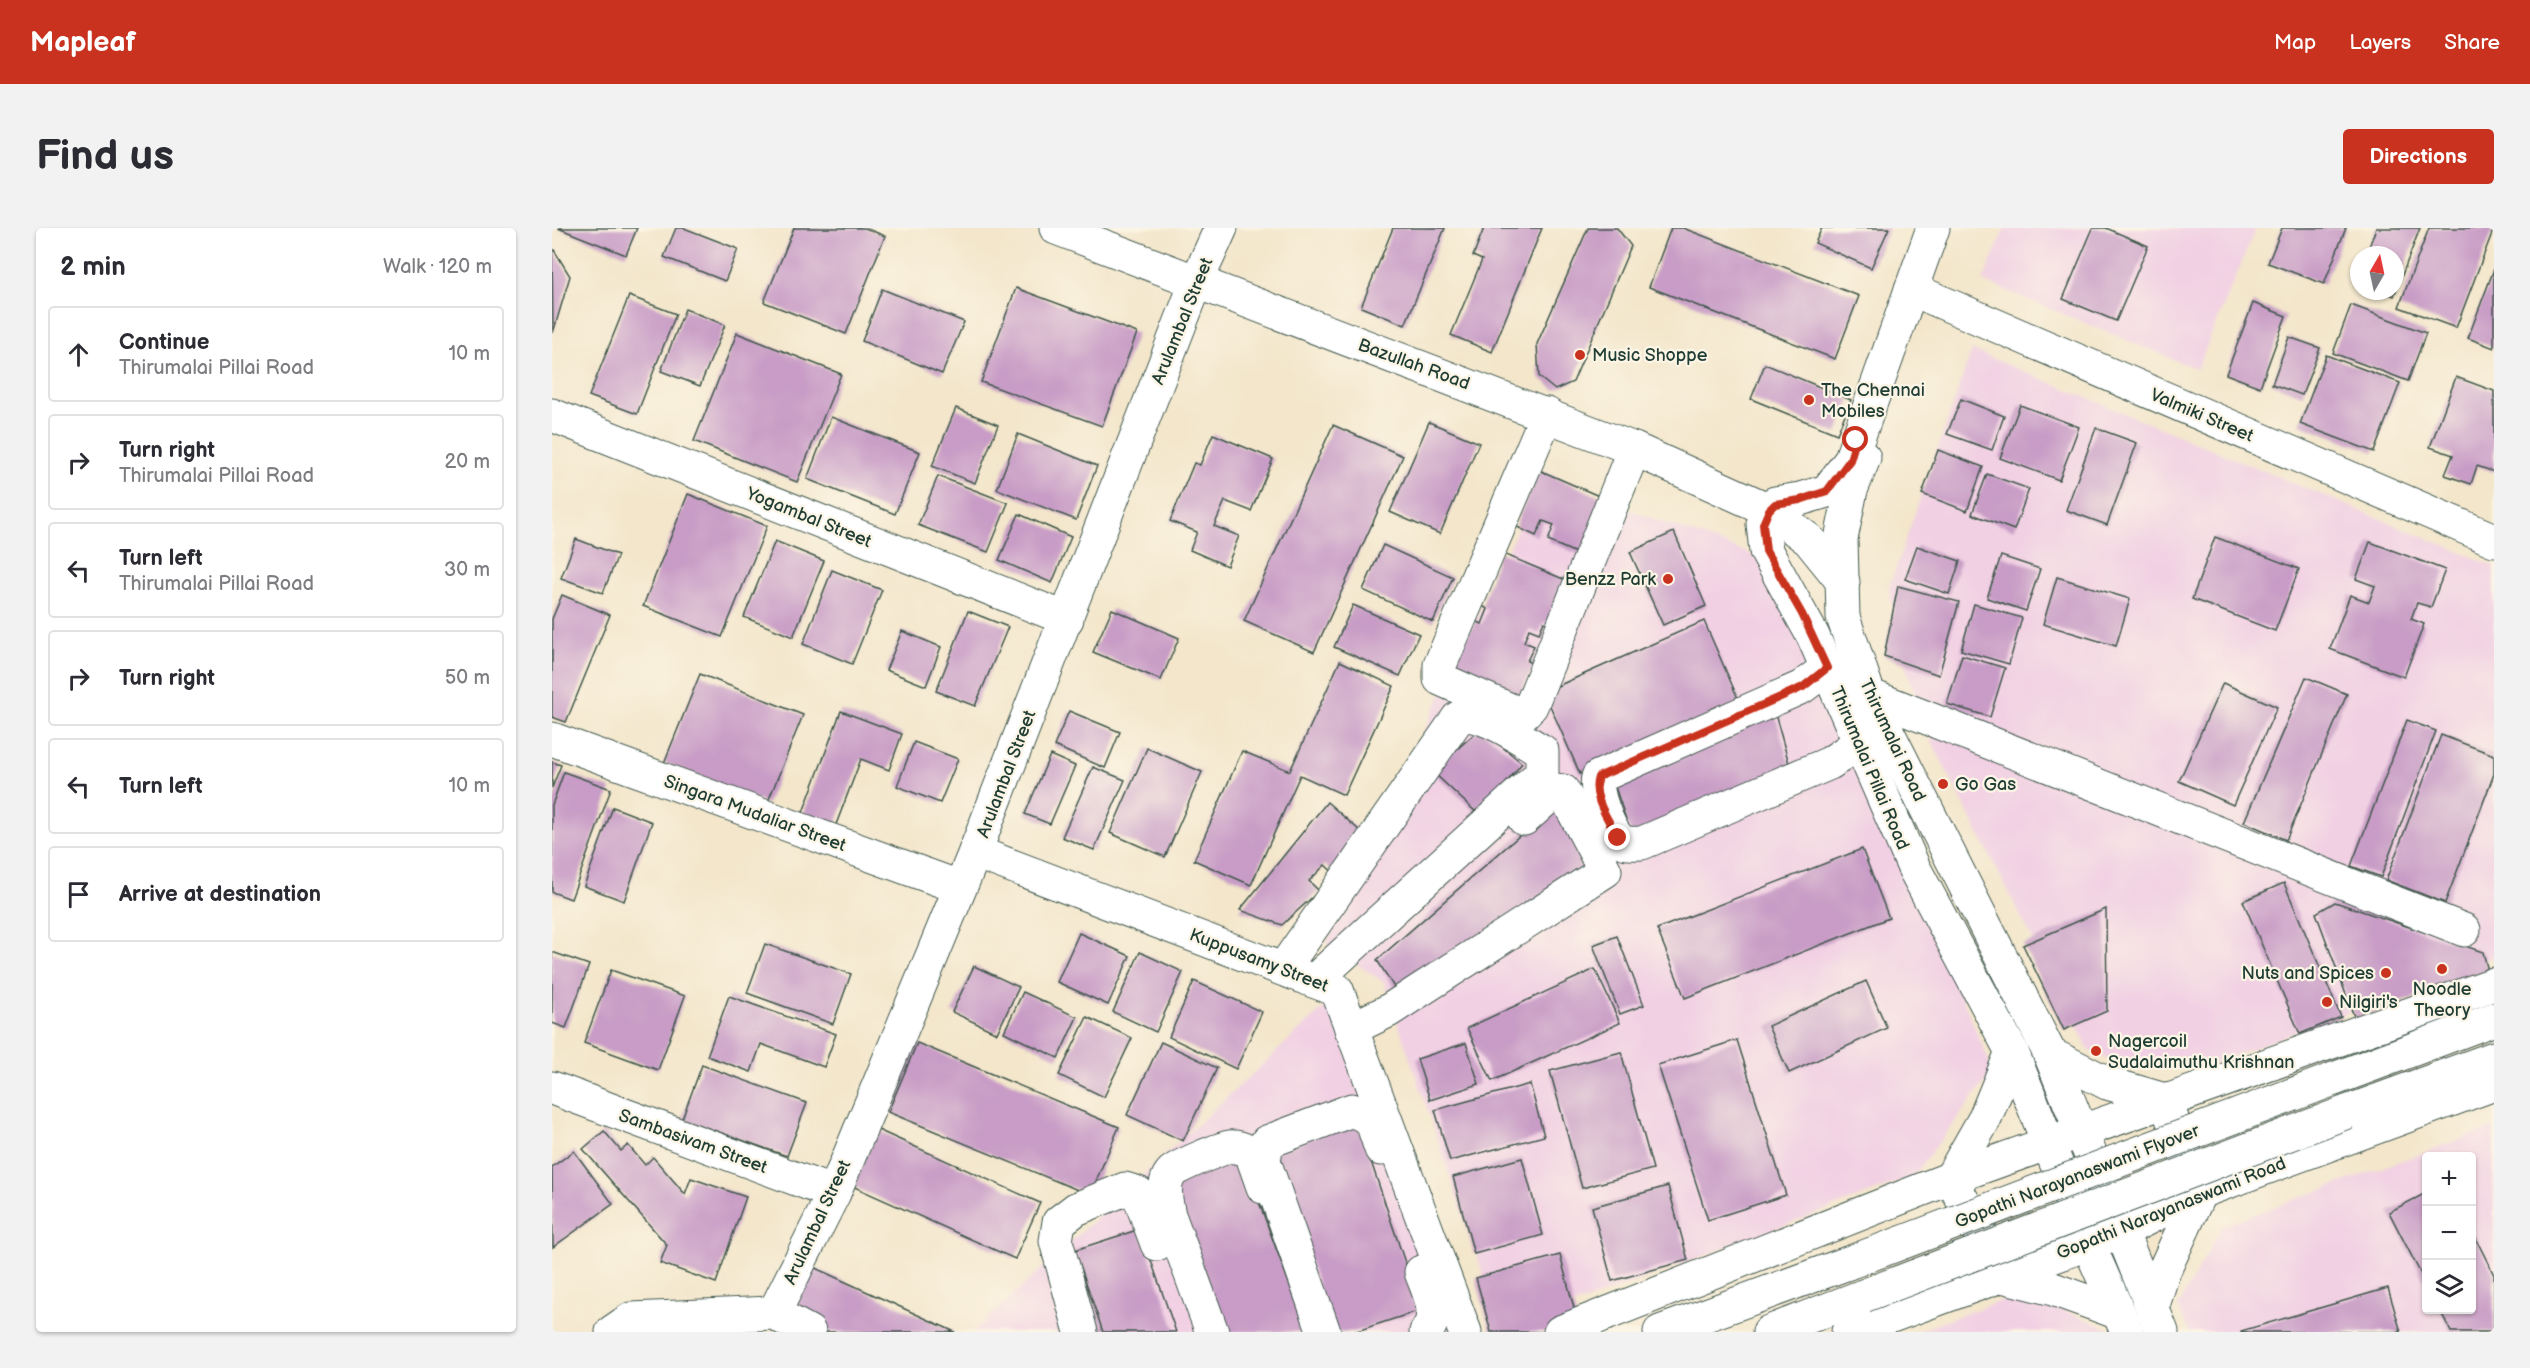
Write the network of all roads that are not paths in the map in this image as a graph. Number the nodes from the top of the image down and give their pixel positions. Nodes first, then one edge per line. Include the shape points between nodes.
1 (1056, 228) edge
2 (1221, 228) edge
3 (1934, 228) edge
4 (1954, 228) edge
5 (1196, 283) junction
6 (1919, 293) junction
7 (1547, 414) junction
8 (552, 415) edge
9 (1634, 449) junction
10 (1851, 490) junction
11 (1769, 510) junction
12 (2494, 540) edge
13 (1843, 582) junction
14 (1067, 619) junction
15 (1827, 668) junction
16 (1869, 695) junction
17 (552, 739) edge
18 (1859, 742) junction
19 (975, 852) junction
20 (959, 887) junction
21 (2464, 930) dead end
22 (1283, 969) junction
23 (2494, 984) edge
24 (1325, 985) junction
25 (2494, 1019) edge
26 (1351, 1029) junction
27 (2012, 1052) junction
28 (2050, 1054) junction
29 (2494, 1058) edge
30 (1371, 1083) junction
31 (2494, 1084) edge
32 (552, 1088) edge
33 (2165, 1100) junction
34 (2080, 1131) junction
35 (2049, 1143) junction
36 (1160, 1164) dead end
37 (1951, 1178) junction
38 (2200, 1192) junction
39 (834, 1193) junction
40 (2120, 1232) junction
41 (2088, 1243) junction
42 (2002, 1276) junction
43 (774, 1313) junction
44 (2157, 1320) edge
45 (2123, 1322) edge
46 (1854, 1331) edge
47 (612, 1332) edge
48 (809, 1332) edge
49 (1081, 1332) edge
50 (1188, 1332) edge
51 (1212, 1332) edge
52 (1314, 1332) edge
53 (1324, 1332) edge
54 (1426, 1332) edge
55 (1465, 1332) edge
56 (1560, 1332) edge
57 (1660, 1332) edge
58 (1769, 1332) edge

1 - 5 main road, Bazullah Road
2 - 5 main road, Arulambal Street
3 - 6 main road
4 - 6 main road, Thirumalai Road
5 - 7 main road, Bazullah Road
5 - 14 main road, Arulambal Street
6 - 10 main road, Thirumalai Road
6 - 11 main road via 1850,460 1827,491 1775,504
6 - 12 main road, Valmiki Street
7 - 9 main road, Bazullah Road
7 - 9 main road via 1440,665 1440,679 1522,715 1531,706
8 - 14 main road, Yogambal Street
9 - 11 main road, Bazullah Road
10 - 11 main road via 1832,513 1809,516
10 - 13 main road, Thirumalai Road via 1841,539
11 - 13 main road via 1809,540
11 - 15 main road, Thirumalai Pillai Road via 1763,524 1766,551
13 - 16 main road, Thirumalai Road via 1844,617
14 - 19 main road, Arulambal Street
15 - 18 main road, Thirumalai Pillai Road
15 - 18 main road via 1803,687 1598,777 1597,796 1618,838 1626,843 1642,843 1830,763
16 - 21 main road
16 - 28 main road, Thirumalai Road
17 - 20 main road, Singara Mudaliar Street
18 - 27 main road, Thirumalai Pillai Road via 1914,868
19 - 20 main road, Arulambal Street
19 - 22 main road, Kuppusamy Street
20 - 39 main road, Arulambal Street
22 - 24 main road, Kuppusamy Street
22 - 24 main road via 1458,718 1478,716 1542,751 1542,773
23 - 33 main road
24 - 26 main road, Kuppusamy Street
24 - 26 main road via 1556,790 1563,791 1605,871 1388,1011
25 - 57 main road, Gopathi Narayanaswami Flyover, bridge
26 - 30 main road, Kuppusamy Street
27 - 35 main road, Thirumalai Pillai Road
27 - 37 main road via 1985,1118
28 - 33 main road via 2107,1083
28 - 34 main road, Thirumalai Road
29 - 58 main road, Gopathi Narayanaswami Flyover, bridge
30 - 36 main road
30 - 55 main road, Kuppusamy Street
31 - 38 main road, Gopathi Narayanaswami Road
32 - 39 main road, Sambasivam Street
33 - 34 main road
33 - 38 main road
34 - 35 main road
34 - 40 main road, Thirumalai Road
35 - 37 main road
35 - 41 main road, Thirumalai Pillai Road
37 - 42 main road
37 - 56 main road
38 - 40 main road, Gopathi Narayanaswami Road
38 - 44 main road via 2163,1273
39 - 43 main road, Arulambal Street
40 - 41 main road, Gopathi Narayanaswami Road
40 - 44 main road, Thirumalai Road
41 - 42 main road, Gopathi Narayanaswami Road
41 - 45 main road, Thirumalai Pillai Road
42 - 45 main road via 2053,1289
42 - 46 main road, Gopathi Narayanaswami Road
43 - 47 main road via 631,1319
43 - 48 main road
49 - 50 main road via 1056,1240 1059,1222 1076,1209 1125,1190 1138,1193 1142,1200
51 - 52 main road via 1165,1198 1166,1183 1173,1171 1227,1147 1251,1153
53 - 54 main road via 1264,1161 1268,1143 1352,1110 1371,1119 1434,1312

